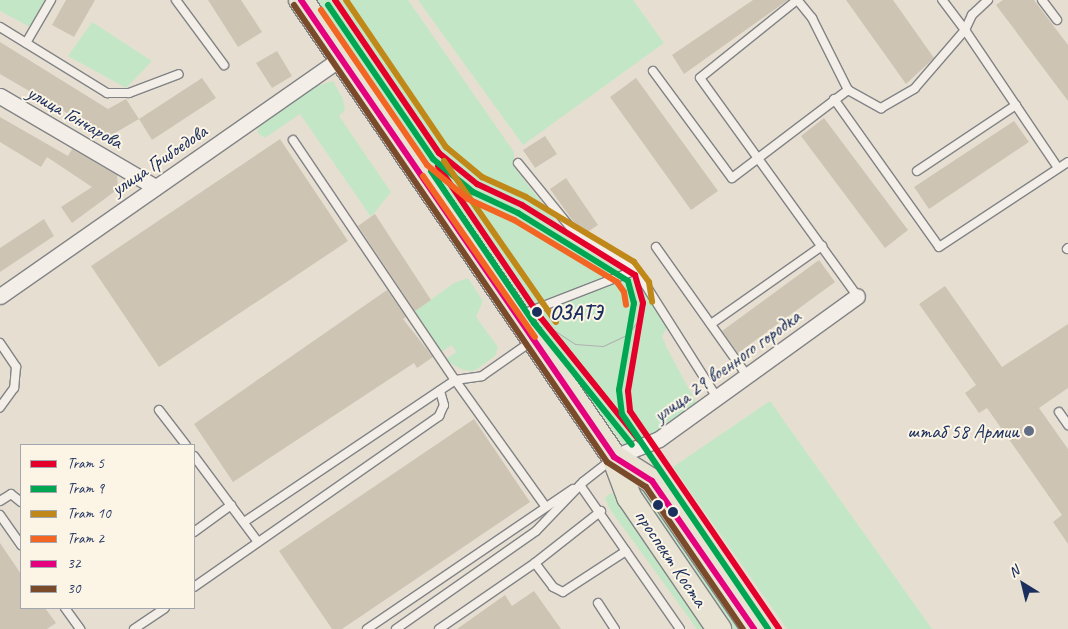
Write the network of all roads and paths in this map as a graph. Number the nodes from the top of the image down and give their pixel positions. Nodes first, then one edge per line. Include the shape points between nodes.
1 (51, 0) edge
2 (176, 0) edge
3 (301, 0) edge
4 (942, 0) edge
5 (988, 0) edge
6 (1042, 0) edge
7 (798, 1) edge
8 (1057, 20) dead end
9 (0, 27) edge
10 (965, 30) junction
11 (26, 43) junction
12 (341, 58) junction
13 (224, 66) dead end
14 (653, 70) dead end
15 (180, 74) dead end
16 (848, 90) junction
17 (0, 96) edge
18 (834, 99) junction
19 (1016, 106) junction
20 (292, 140) dead end
21 (760, 158) junction
22 (518, 162) dead end
23 (1068, 162) edge
24 (1058, 168) junction
25 (917, 171) dead end
26 (155, 187) junction
27 (822, 246) junction
28 (656, 247) dead end
29 (636, 270) junction
30 (0, 296) edge
31 (858, 296) joint
32 (516, 317) junction
33 (711, 324) junction
34 (532, 341) junction
35 (0, 343) edge
36 (746, 374) junction
37 (455, 380) junction
38 (440, 391) junction
39 (716, 396) junction
40 (0, 407) edge
41 (159, 410) dead end
42 (1059, 412) dead end
43 (1068, 425) edge
44 (185, 444) edge
45 (195, 457) edge
46 (614, 458) junction
47 (580, 485) junction
48 (0, 501) edge
49 (20, 501) edge
50 (231, 504) junction
51 (546, 506) junction
52 (601, 511) junction
53 (0, 515) edge
54 (244, 522) junction
55 (195, 531) edge
56 (258, 542) junction
57 (20, 544) edge
58 (626, 550) junction
59 (535, 563) junction
60 (195, 586) edge
61 (598, 603) dead end
62 (66, 609) edge
63 (164, 609) edge
64 (78, 626) edge
65 (134, 629) edge
66 (366, 629) edge
67 (396, 629) edge
68 (438, 629) edge
69 (615, 629) edge
70 (680, 629) edge
71 (719, 629) edge
72 (754, 629) edge

1 - 11 lane
2 - 13 lane
3 - 12 main road, проспект Коста
4 - 10 lane
5 - 10 lane via 972,15
6 - 8 lane
7 - 16 lane via 812,18
7 - 21 lane via 700,78
9 - 11 lane
10 - 16 lane via 915,88 895,101 880,108
10 - 19 lane
11 - 15 lane via 107,93 129,93
12 - 26 street, улица Грибоедова
12 - 32 main road, проспект Коста
14 - 21 lane via 732,178
16 - 18 lane
17 - 26 street, улица Гончарова
18 - 21 lane
18 - 24 lane via 939,247
19 - 24 lane
19 - 25 lane
20 - 37 lane
21 - 27 lane
22 - 29 lane via 574,232
23 - 24 lane
26 - 30 street, улица Грибоедова
27 - 31 lane
27 - 33 lane
28 - 33 lane
29 - 32 lane
29 - 39 lane
31 - 36 street, улица 29 военного городка
32 - 34 main road, проспект Коста
33 - 36 lane
34 - 37 lane via 482,376
34 - 46 main road, проспект Коста
35 - 40 lane via 16,367 14,388
36 - 39 street, улица 29 военного городка
37 - 38 lane
37 - 51 lane
38 - 54 lane
38 - 56 lane via 444,405 439,416
39 - 46 street, улица 29 военного городка via 659,439
41 - 44 lane
42 - 43 lane
45 - 50 lane
46 - 47 lane
46 - 71 main road, проспект Коста via 629,497
46 - 72 main road, проспект Коста via 652,481
47 - 51 lane
47 - 52 lane
47 - 67 lane via 536,531
48 - 49 lane via 11,494
50 - 54 lane
50 - 55 lane
51 - 66 lane
52 - 58 lane
52 - 59 lane
53 - 57 lane
54 - 56 lane
56 - 60 lane
58 - 59 lane via 563,592 549,583
58 - 70 lane
59 - 68 lane
61 - 69 lane
62 - 64 lane
63 - 65 lane

